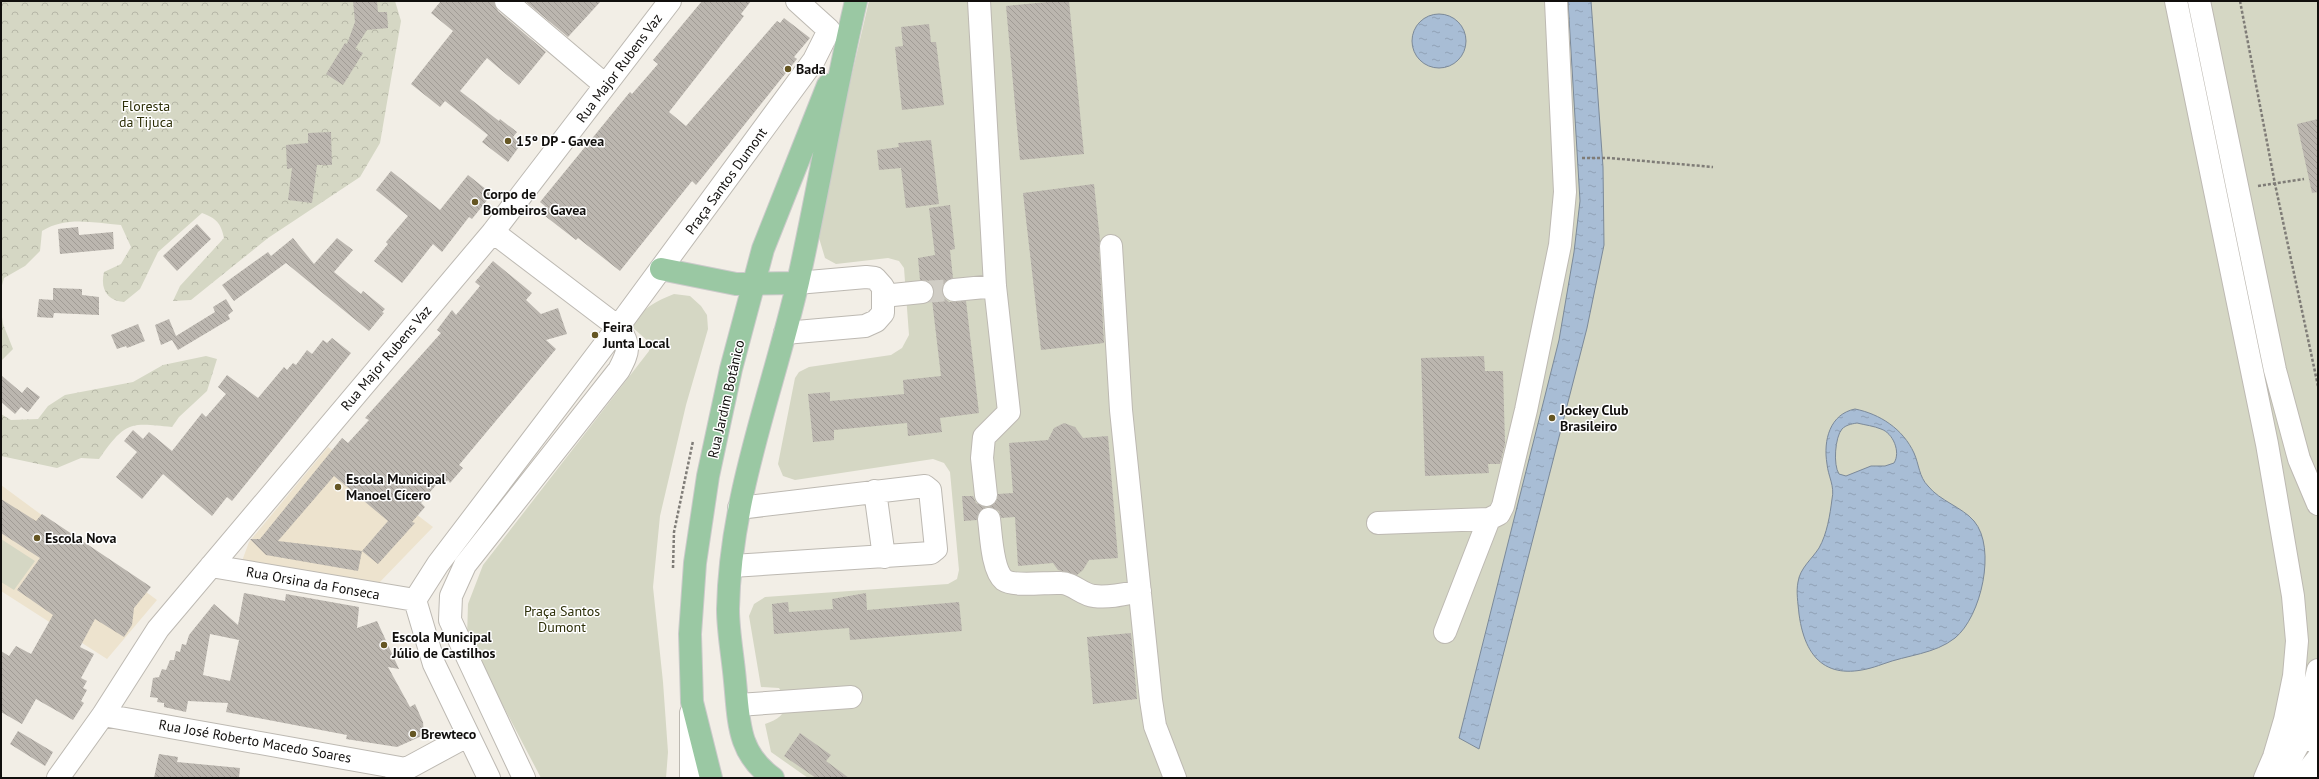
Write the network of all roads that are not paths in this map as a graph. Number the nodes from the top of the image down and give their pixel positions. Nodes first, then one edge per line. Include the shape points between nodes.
1 (506, 1) edge
2 (670, 1) edge
3 (797, 1) edge
4 (856, 1) edge
5 (979, 1) edge
6 (1556, 1) edge
7 (2176, 1) edge
8 (2199, 1) edge
9 (837, 35) junction
10 (605, 85) junction
11 (493, 232) junction
12 (1111, 246) dead end
13 (661, 269) junction
14 (797, 283) junction
15 (754, 286) junction
16 (995, 286) junction
17 (954, 290) tunnel mouth
18 (922, 292) tunnel mouth
19 (883, 296) junction
20 (618, 327) junction
21 (785, 333) junction
22 (2296, 444) junction
23 (2318, 467) edge
24 (875, 491) junction
25 (986, 495) dead end
26 (2318, 504) edge
27 (739, 508) junction
28 (989, 519) dead end
29 (1489, 519) junction
30 (1378, 523) dead end
31 (884, 557) junction
32 (211, 566) junction
33 (732, 566) junction
34 (1140, 591) junction
35 (415, 600) junction
36 (1446, 632) dead end
37 (2318, 670) edge
38 (851, 697) dead end
39 (738, 706) junction
40 (2318, 710) edge
41 (103, 715) junction
42 (467, 736) junction
43 (2311, 739) edge
44 (342, 756) junction
45 (2318, 758) edge
46 (401, 774) edge
47 (707, 777) edge
48 (58, 778) edge
49 (358, 778) edge
50 (490, 778) edge
51 (524, 778) edge
52 (773, 778) edge
53 (1175, 778) edge
54 (2264, 778) edge
55 (2280, 778) edge
56 (2302, 778) edge

1 - 10 street
2 - 10 street, Rua Major Rubens Vaz
3 - 9 street
4 - 9 main road, Rua Jardim Botânico
5 - 16 street
6 - 29 street via 1565,192 1560,245 1503,506 1499,514
7 - 54 street via 2267,444 2293,596 2297,641 2294,676 2285,720 2274,757
8 - 22 street via 2275,370
9 - 13 street, Praça Santos Dumont via 814,60
9 - 14 main road, Rua Jardim Botânico via 824,161
9 - 15 main road, Rua Jardim Botânico via 763,249
10 - 11 street, Rua Major Rubens Vaz
11 - 20 street
11 - 32 street, Rua Major Rubens Vaz
12 - 34 street via 1121,410
13 - 15 main road via 726,283
13 - 20 street, Praça Santos Dumont
14 - 15 main road
14 - 19 street via 866,276 875,278 883,287
14 - 21 main road, Rua Jardim Botânico
15 - 47 main road, Rua Jardim Botânico via 711,460 696,556 690,634 692,702
16 - 17 street
16 - 25 street via 1008,412 984,437 982,458
18 - 19 street
19 - 21 street via 883,313 876,321 864,326
20 - 35 street, Praça Santos Dumont via 438,564
20 - 51 street via 628,346 619,370 465,565 451,596 450,620
21 - 27 main road, Rua Jardim Botânico
22 - 23 street
22 - 26 street via 2299,459
24 - 27 street
24 - 31 street
24 - 31 street via 925,486 930,490 936,549 931,554
27 - 33 main road, Rua Jardim Botânico
28 - 34 street via 996,570 1004,580 1018,584 1063,583 1087,595 1095,596 1115,596
29 - 30 street
29 - 36 street
31 - 33 street
32 - 35 street, Rua Orsina da Fonseca
32 - 41 street, Rua Major Rubens Vaz via 158,629
33 - 39 main road, Rua Jardim Botânico via 728,610
34 - 53 street via 1155,726
35 - 42 street via 434,664
37 - 43 street
38 - 39 street
39 - 52 main road, Rua Jardim Botânico via 740,729 746,751 762,770
40 - 43 street
41 - 44 street, Rua José Roberto Macedo Soares
41 - 48 street, Rua Major Rubens Vaz
42 - 46 street
42 - 50 street
43 - 55 street
44 - 46 street, Rua José Roberto Macedo Soares
44 - 49 street
45 - 56 street

